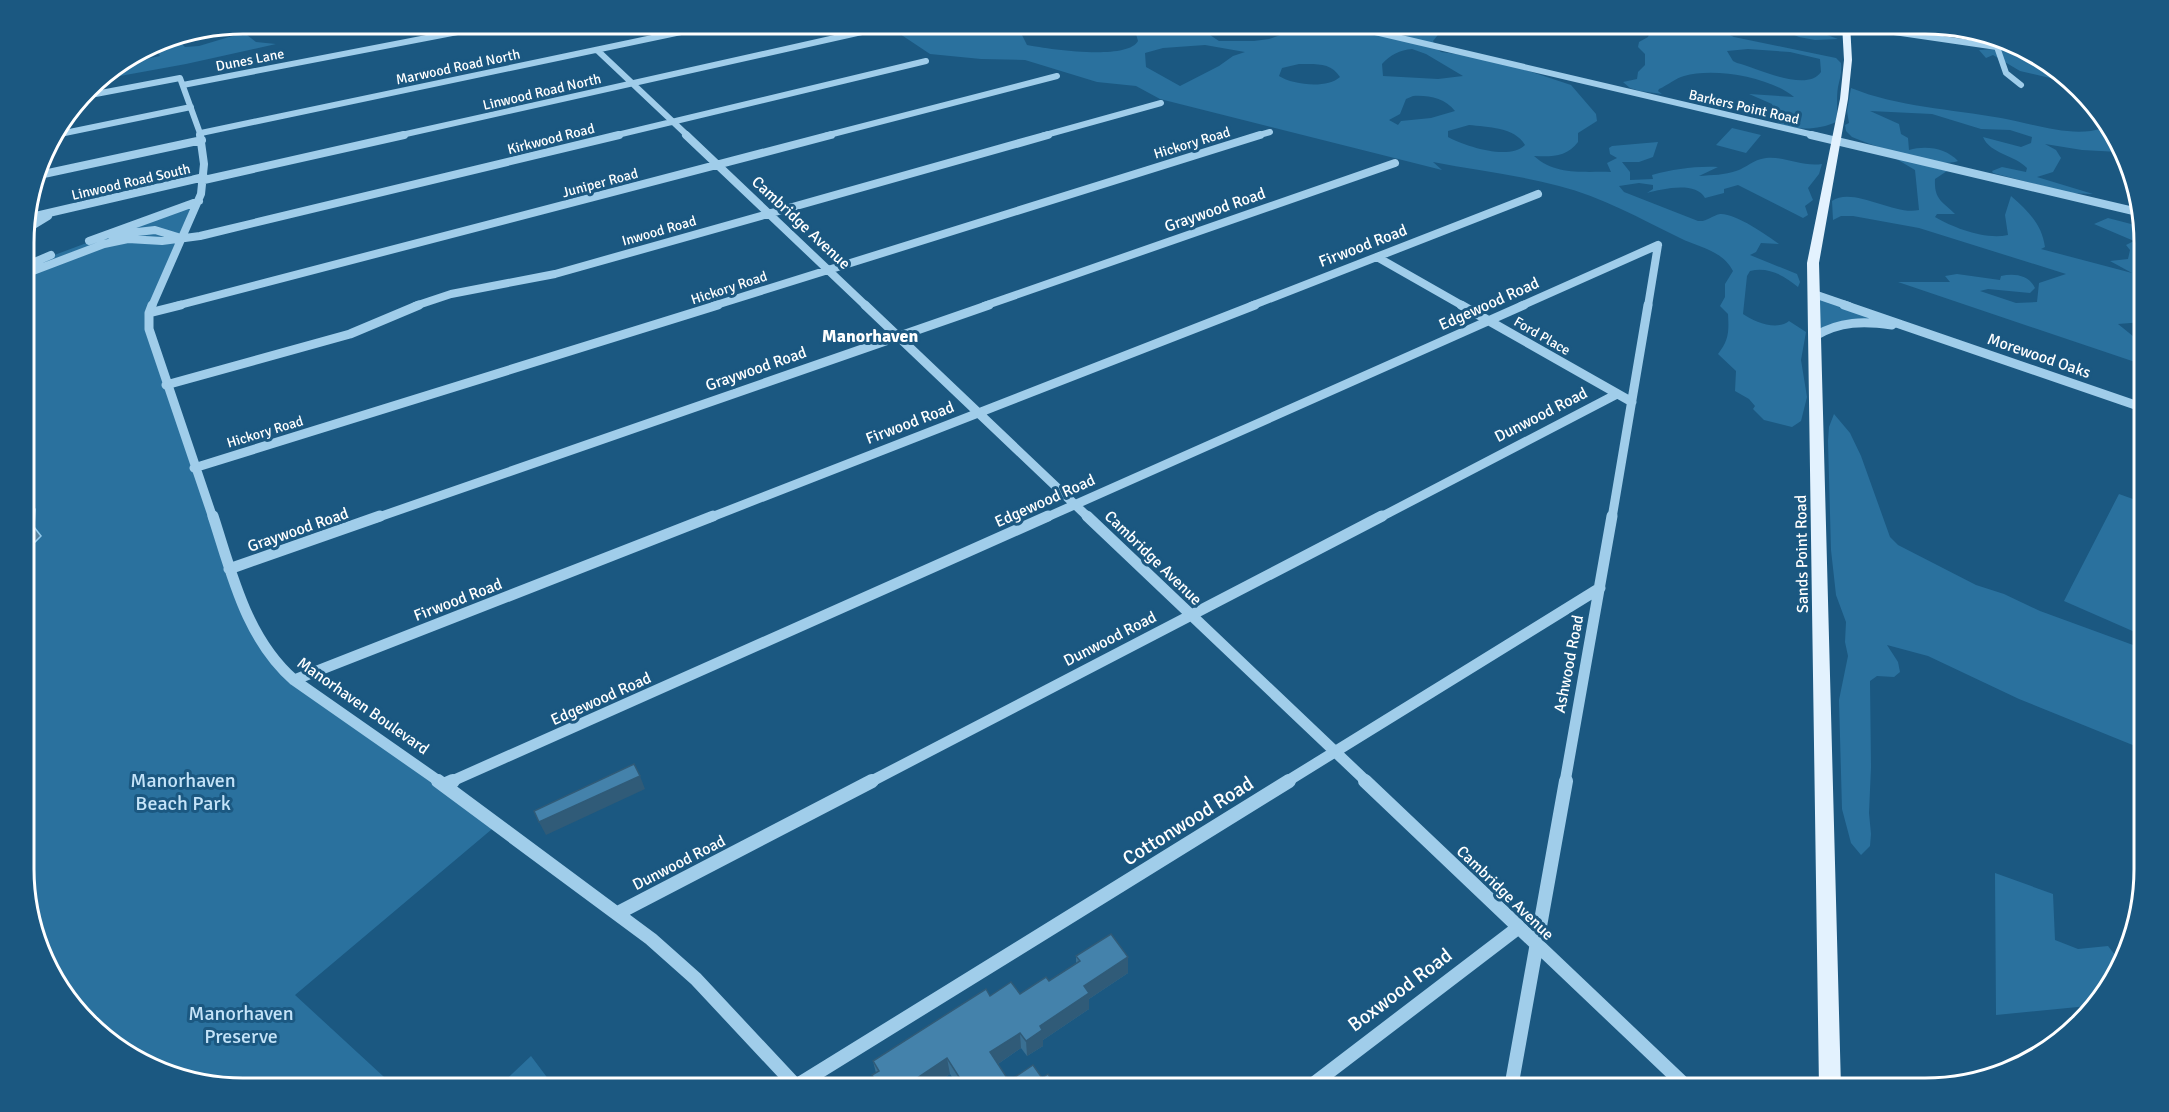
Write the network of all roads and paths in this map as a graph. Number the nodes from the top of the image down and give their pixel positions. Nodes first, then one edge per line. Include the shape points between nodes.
1 (1385, 34) edge
2 (1847, 34) edge
3 (1908, 34) edge
4 (444, 35) edge
5 (669, 35) edge
6 (850, 35) edge
7 (1995, 47) edge
8 (1997, 47) edge
9 (597, 50) junction
10 (926, 61) dead end
11 (1057, 76) dead end
12 (633, 84) junction
13 (2020, 85) dead end
14 (183, 86) junction
15 (99, 93) edge
16 (1161, 103) dead end
17 (191, 107) junction
18 (673, 122) junction
19 (1270, 132) dead end
20 (66, 133) edge
21 (201, 136) junction
22 (1836, 141) junction
23 (1395, 163) dead end
24 (718, 165) junction
25 (47, 173) edge
26 (204, 179) junction
27 (1538, 194) dead end
28 (199, 201) junction
29 (2132, 211) edge
30 (56, 212) junction
31 (770, 214) junction
32 (37, 216) edge
33 (36, 223) edge
34 (181, 238) junction
35 (80, 244) junction
36 (1658, 245) joint
37 (1377, 257) junction
38 (35, 262) edge
39 (35, 270) edge
40 (830, 270) junction
41 (1814, 294) junction
42 (149, 313) junction
43 (1488, 320) junction
44 (1924, 332) junction
45 (898, 336) junction
46 (1815, 336) junction
47 (166, 385) junction
48 (1617, 394) junction
49 (1632, 402) junction
50 (2134, 405) edge
51 (979, 413) junction
52 (194, 468) junction
53 (1075, 504) junction
54 (229, 569) junction
55 (1600, 588) junction
56 (1192, 615) junction
57 (294, 680) junction
58 (1336, 752) junction
59 (444, 785) junction
60 (618, 913) junction
61 (1519, 927) junction
62 (1537, 944) junction
63 (1322, 1077) edge
64 (1513, 1077) edge
65 (1677, 1077) edge
66 (1830, 1077) edge
67 (788, 1078) edge
68 (812, 1078) edge

1 - 22 street, Barkers Point Road
2 - 22 main road, Sands Point Road via 1845,99
3 - 7 street
4 - 14 street, Dunes Lane
5 - 9 street, Marwood Road North
6 - 12 street, Linwood Road North
8 - 13 street via 2006,73
9 - 12 street, Cambridge Avenue
9 - 21 street, Marwood Road North
10 - 18 street, Kirkwood Road
11 - 24 street, Juniper Road
12 - 18 street, Cambridge Avenue
12 - 26 street, Linwood Road North
14 - 15 street via 180,78
14 - 17 street
16 - 31 street, Inwood Road
17 - 20 street
17 - 21 street
18 - 24 street, Cambridge Avenue
18 - 34 street, Kirkwood Road
19 - 40 street, Hickory Road
21 - 25 street, Marwood Road North
21 - 26 street
22 - 29 street, Barkers Point Road
22 - 41 main road, Sands Point Road via 1815,249
23 - 45 street, Graywood Road
24 - 31 street, Cambridge Avenue
24 - 42 street, Juniper Road
26 - 28 street
26 - 30 street, Linwood Road South
27 - 37 street, Firwood Road
28 - 34 street
28 - 35 street
30 - 32 street, Linwood Road South
30 - 33 street
31 - 40 street, Cambridge Avenue
31 - 47 street, Inwood Road via 555,274 451,294 350,334
34 - 35 street via 167,232 141,230
34 - 39 street, Kirkwood Road via 104,243
34 - 42 street
35 - 38 street
36 - 43 street, Edgewood Road
36 - 49 street, Ashwood Road
37 - 43 street, Ford Place
37 - 51 street, Firwood Road
40 - 45 street, Cambridge Avenue
40 - 52 street, Hickory Road
41 - 44 street, Morewood Oaks
41 - 46 main road, Sands Point Road
42 - 47 street, Manorhaven Boulevard via 149,329
43 - 48 street, Ford Place
43 - 53 street, Edgewood Road
44 - 46 street, Morewood Oaks via 1862,323 1834,325
44 - 50 street, Morewood Oaks
45 - 51 street, Cambridge Avenue
45 - 54 street, Graywood Road
46 - 66 main road, Sands Point Road
47 - 52 street, Manorhaven Boulevard
48 - 49 street, Ford Place
48 - 56 street, Dunwood Road
49 - 55 street, Ashwood Road
51 - 53 street, Cambridge Avenue
51 - 57 street, Firwood Road
52 - 54 street, Manorhaven Boulevard
53 - 56 street, Cambridge Avenue
53 - 59 street, Edgewood Road
54 - 57 street, Manorhaven Boulevard via 244,612 264,649 277,667
55 - 58 street, Cottonwood Road
55 - 62 street, Ashwood Road
56 - 58 street, Cambridge Avenue
56 - 60 street, Dunwood Road
57 - 59 street, Manorhaven Boulevard
58 - 61 street, Cambridge Avenue
58 - 68 street, Cottonwood Road
59 - 60 street, Manorhaven Boulevard
60 - 67 street, Manorhaven Boulevard via 696,979
61 - 62 street, Cambridge Avenue
61 - 63 street, Boxwood Road
62 - 64 street, Ashwood Road
62 - 65 street, Cambridge Avenue

